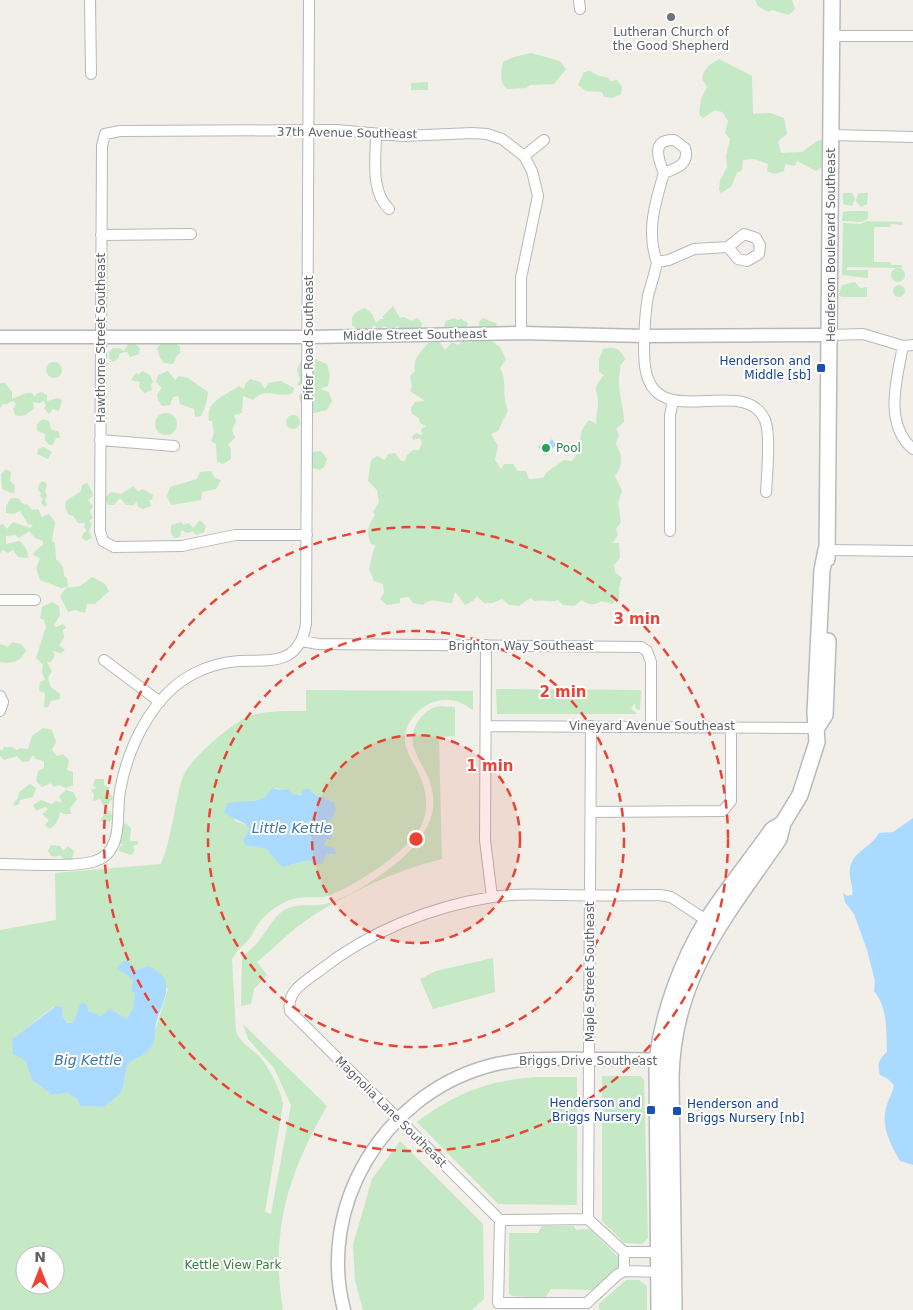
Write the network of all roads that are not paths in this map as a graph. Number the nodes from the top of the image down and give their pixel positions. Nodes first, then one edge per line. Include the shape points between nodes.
1 (90, 0) edge
2 (309, 0) edge
3 (832, 0) edge
4 (832, 36) junction
5 (913, 36) edge
6 (91, 74) dead end
7 (310, 131) junction
8 (105, 134) joint
9 (376, 134) junction
10 (832, 135) junction
11 (913, 137) edge
12 (544, 140) dead end
13 (524, 156) junction
14 (664, 173) dead end
15 (389, 209) dead end
16 (101, 234) junction
17 (191, 234) dead end
18 (728, 247) dead end
19 (657, 262) junction
20 (521, 333) junction
21 (831, 335) junction
22 (646, 336) junction
23 (0, 337) edge
24 (100, 337) junction
25 (309, 337) junction
26 (908, 345) edge
27 (673, 401) junction
28 (100, 440) junction
29 (174, 446) dead end
30 (913, 449) edge
31 (766, 492) dead end
32 (670, 531) dead end
33 (306, 535) junction
34 (826, 550) junction
35 (913, 551) edge
36 (0, 600) edge
37 (35, 600) dead end
38 (302, 641) junction
39 (486, 645) junction
40 (104, 660) dead end
41 (0, 696) edge
42 (160, 702) junction
43 (0, 712) edge
44 (486, 726) junction
45 (591, 726) junction
46 (651, 726) junction
47 (731, 726) junction
48 (818, 728) junction
49 (591, 812) junction
50 (0, 864) edge
51 (590, 895) junction
52 (492, 897) junction
53 (712, 924) junction
54 (590, 1060) junction
55 (664, 1061) junction
56 (398, 1118) junction
57 (588, 1219) junction
58 (500, 1220) junction
59 (624, 1252) junction
60 (658, 1252) junction
61 (675, 1252) junction
62 (624, 1271) junction
63 (675, 1271) junction
64 (659, 1272) junction
65 (498, 1303) junction
66 (587, 1307) edge
67 (344, 1310) edge
68 (489, 1310) edge
69 (658, 1310) edge
70 (674, 1310) edge

1 - 6 street
2 - 7 street, Pifer Road Southeast
3 - 4 main road, Henderson Boulevard Southeast
4 - 5 street
4 - 10 main road, Henderson Boulevard Southeast
7 - 8 street, 37th Avenue Southeast via 120,131
7 - 9 street, 37th Avenue Southeast
7 - 25 street, Pifer Road Southeast
8 - 16 street, Hawthorne Street Southeast via 102,146
9 - 13 street, 37th Avenue Southeast via 486,134 502,139
9 - 15 street via 377,189
10 - 11 street
10 - 21 main road, Henderson Boulevard Southeast
12 - 13 street
13 - 20 street via 532,171 538,196 521,278
14 - 19 street via 652,221 652,249
16 - 17 street
16 - 24 street, Hawthorne Street Southeast
18 - 19 street via 694,248
19 - 22 street via 648,300
20 - 22 street, Middle Street Southeast
20 - 25 street, Middle Street Southeast
21 - 22 street, Middle Street Southeast
21 - 26 street via 863,334
21 - 34 main road, Henderson Boulevard Southeast
22 - 27 street via 646,371 651,385
23 - 24 street, Middle Street Southeast
24 - 25 street, Middle Street Southeast
24 - 28 street, Hawthorne Street Southeast
25 - 33 street, Pifer Road Southeast
26 - 30 street via 894,409 907,444
27 - 31 street via 742,402 759,412 767,426
27 - 32 street via 670,415
28 - 29 street
28 - 33 street, Hawthorne Street Southeast via 100,531 103,541 114,546 182,546 235,535
33 - 38 street, Pifer Road Southeast via 306,624
34 - 35 street
34 - 48 main road, Henderson Boulevard Southeast via 815,713
36 - 37 street
38 - 39 street, Brighton Way Southeast via 318,644
38 - 42 street via 288,656 275,661 230,662 203,669 177,684
39 - 44 street
39 - 46 street, Brighton Way Southeast via 642,647 651,662
40 - 42 street
41 - 43 street
42 - 50 street via 142,728 128,761 120,791 116,836 110,850 87,864
44 - 45 street, Vineyard Avenue Southeast
44 - 52 street via 485,840
45 - 46 street, Vineyard Avenue Southeast
45 - 49 street, Maple Street Southeast
46 - 47 street, Vineyard Avenue Southeast
47 - 48 street, Vineyard Avenue Southeast
47 - 49 street via 731,802 724,811
48 - 53 main road, Henderson Boulevard Southeast via 810,769 800,795 783,823 779,839
49 - 51 street, Maple Street Southeast
51 - 52 street
51 - 53 street via 671,897
51 - 54 street, Maple Street Southeast
52 - 56 street, Magnolia Lane Southeast via 430,912 389,928 330,962 292,993 288,1002 290,1011
53 - 55 main road, Henderson Boulevard Southeast
54 - 55 street, Briggs Drive Southeast
54 - 56 street, Briggs Drive Southeast via 528,1060 486,1067 445,1084
54 - 57 street, Maple Street Southeast
55 - 60 main road, Henderson Boulevard Southeast
55 - 61 main road, Henderson Boulevard Southeast
56 - 58 street, Magnolia Lane Southeast
56 - 67 street, Briggs Drive Southeast via 366,1160 348,1200 338,1261
57 - 58 street
57 - 59 street
58 - 65 street
59 - 60 street
59 - 62 street
60 - 61 street
60 - 64 main road, Henderson Boulevard Southeast
61 - 63 main road, Henderson Boulevard Southeast
62 - 64 street
62 - 66 street
63 - 64 street
63 - 70 main road, Henderson Boulevard Southeast
64 - 69 main road, Henderson Boulevard Southeast
65 - 66 street
65 - 68 street

